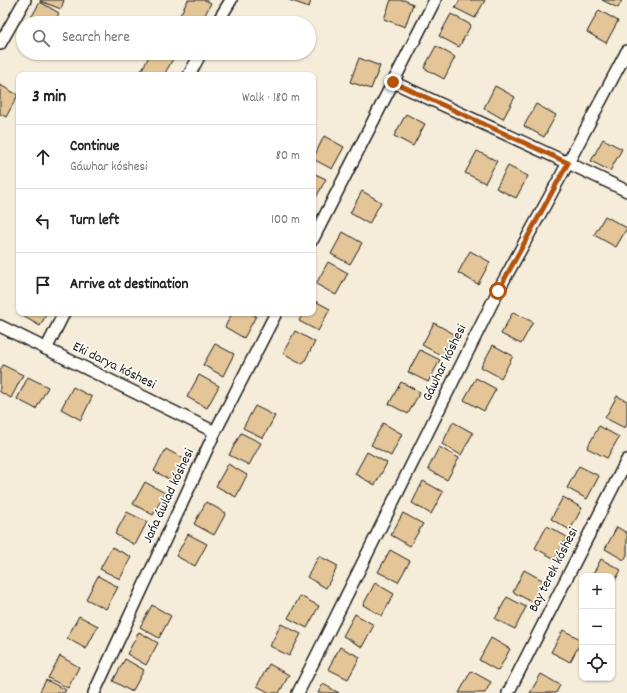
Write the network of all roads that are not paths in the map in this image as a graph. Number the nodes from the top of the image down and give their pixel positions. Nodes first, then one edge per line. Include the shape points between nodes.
1 (25, 0) edge
2 (231, 0) edge
3 (435, 0) edge
4 (221, 16) edge
5 (0, 44) edge
6 (627, 51) edge
7 (197, 60) edge
8 (191, 72) edge
9 (393, 82) junction
10 (568, 163) junction
11 (627, 191) edge
12 (316, 233) edge
13 (62, 316) edge
14 (274, 316) edge
15 (0, 326) edge
16 (46, 348) junction
17 (215, 432) junction
18 (627, 460) edge
19 (94, 693) edge
20 (298, 693) edge
21 (508, 693) edge

1 - 5 street
2 - 4 street
3 - 9 street
6 - 10 street, Gáwhar kóshesi
7 - 8 street
9 - 10 street
9 - 12 street
10 - 11 street
10 - 20 street, Gáwhar kóshesi via 498,291
13 - 16 street
14 - 17 street, Jańa áwlad kóshesi
15 - 16 street, Eki darya kóshesi
16 - 17 street, Eki darya kóshesi
17 - 19 street, Jańa áwlad kóshesi
18 - 21 street, Bay terek kóshesi

